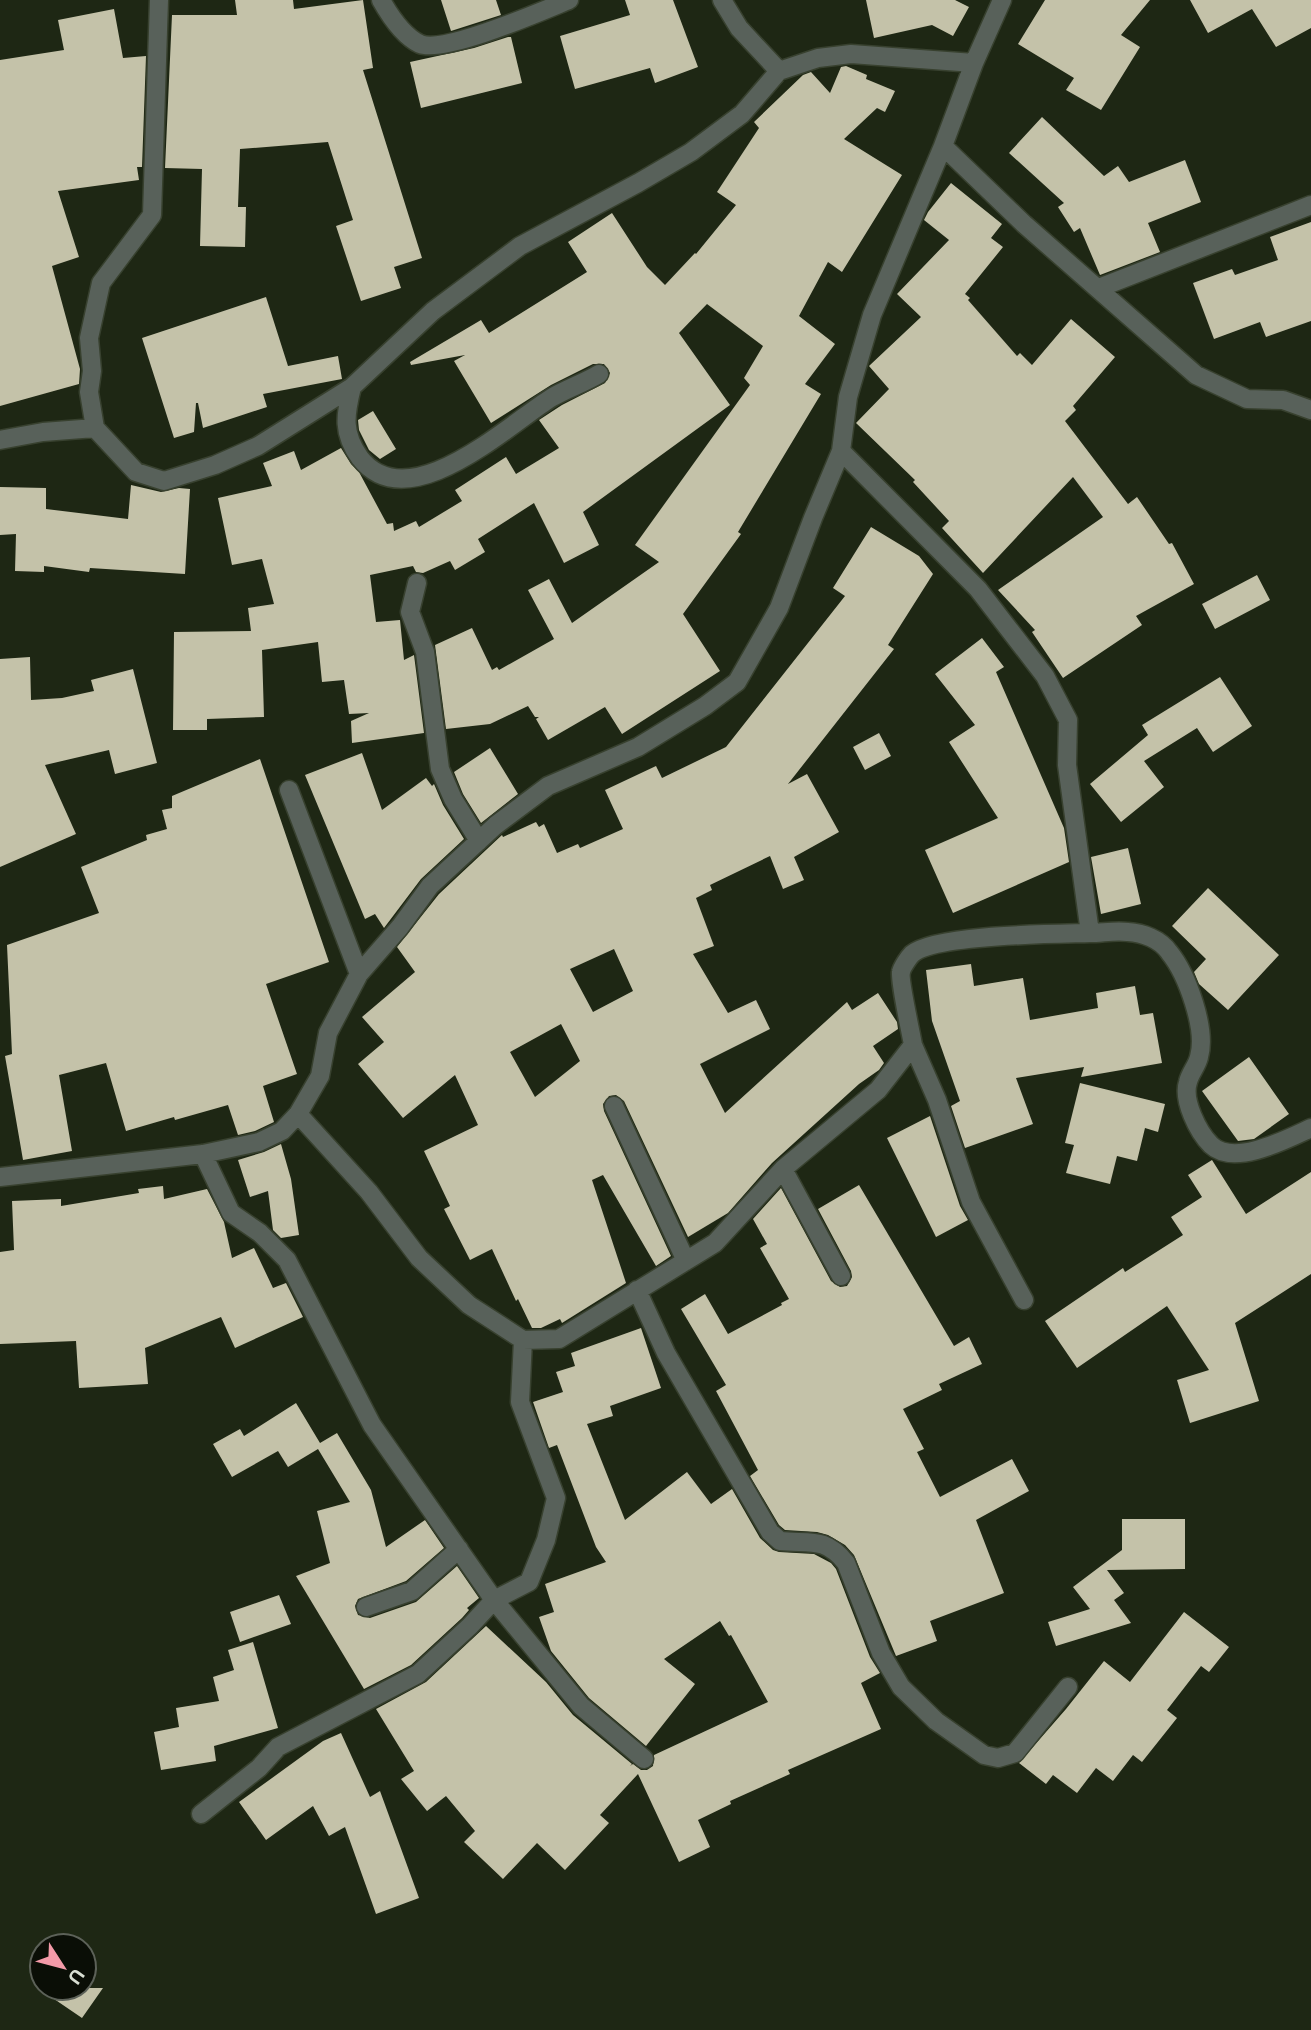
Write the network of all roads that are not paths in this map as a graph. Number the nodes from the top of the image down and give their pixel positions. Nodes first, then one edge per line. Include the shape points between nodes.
1 (159, 0) edge
2 (381, 0) edge
3 (569, 0) edge
4 (722, 0) edge
5 (1002, 0) edge
6 (974, 62) junction
7 (779, 71) junction
8 (943, 146) junction
9 (1311, 205) edge
10 (1099, 288) junction
11 (599, 374) dead end
12 (352, 387) junction
13 (1311, 410) edge
14 (95, 428) junction
15 (0, 440) edge
16 (841, 451) junction
17 (417, 583) dead end
18 (289, 790) dead end
19 (478, 841) junction
20 (1090, 933) junction
21 (359, 974) junction
22 (913, 1045) junction
23 (614, 1106) dead end
24 (298, 1114) junction
25 (1311, 1128) edge
26 (203, 1154) junction
27 (783, 1169) junction
28 (0, 1177) edge
29 (686, 1261) junction
30 (841, 1276) dead end
31 (637, 1290) junction
32 (1024, 1300) dead end
33 (523, 1340) junction
34 (459, 1549) junction
35 (494, 1600) junction
36 (366, 1607) dead end
37 (1068, 1687) dead end
38 (644, 1759) dead end
39 (201, 1814) dead end

1 - 14 street via 152,215 101,283 89,338 89,392
2 - 3 street via 393,20 419,43 431,46 495,29
4 - 7 street via 739,28
5 - 6 street
6 - 7 street via 851,54 818,58
6 - 8 street
7 - 12 street via 742,114 691,152 520,246 433,311
8 - 10 street
8 - 16 street via 872,314 848,397
9 - 10 street
10 - 13 street via 1196,375 1247,399 1283,400
11 - 12 street via 553,397 456,463 429,475 405,478 380,474 349,441 346,413
12 - 14 street via 258,446 164,481 136,472
14 - 15 street
16 - 19 street via 779,608 737,682 638,747 548,786
16 - 20 street via 978,589 1045,676 1068,720 1067,765
17 - 19 street via 410,612 427,663 440,769
18 - 21 street
19 - 21 street via 430,886
20 - 22 street via 992,937 927,945 911,954 901,973
20 - 25 street via 1152,937 1181,970 1199,1029 1199,1057 1186,1084 1189,1103 1212,1146 1230,1153 1251,1152
21 - 24 street via 328,1033 320,1076
22 - 27 street via 878,1090
22 - 32 street via 971,1202
23 - 29 street
24 - 26 street via 282,1131 259,1142
24 - 33 street via 369,1192 419,1258 469,1305
26 - 28 street
26 - 34 street via 230,1213 260,1233 287,1260 372,1425
27 - 29 street via 715,1243
27 - 30 street
29 - 31 street
31 - 33 street via 559,1339
31 - 37 street via 666,1353 770,1532 780,1541 829,1546 841,1556 881,1653 901,1687 936,1721 984,1755 998,1758 1015,1753
33 - 35 street via 520,1402 556,1498 529,1582
34 - 35 street
34 - 36 street via 412,1591
35 - 38 street via 581,1706
35 - 39 street via 418,1674 278,1747

